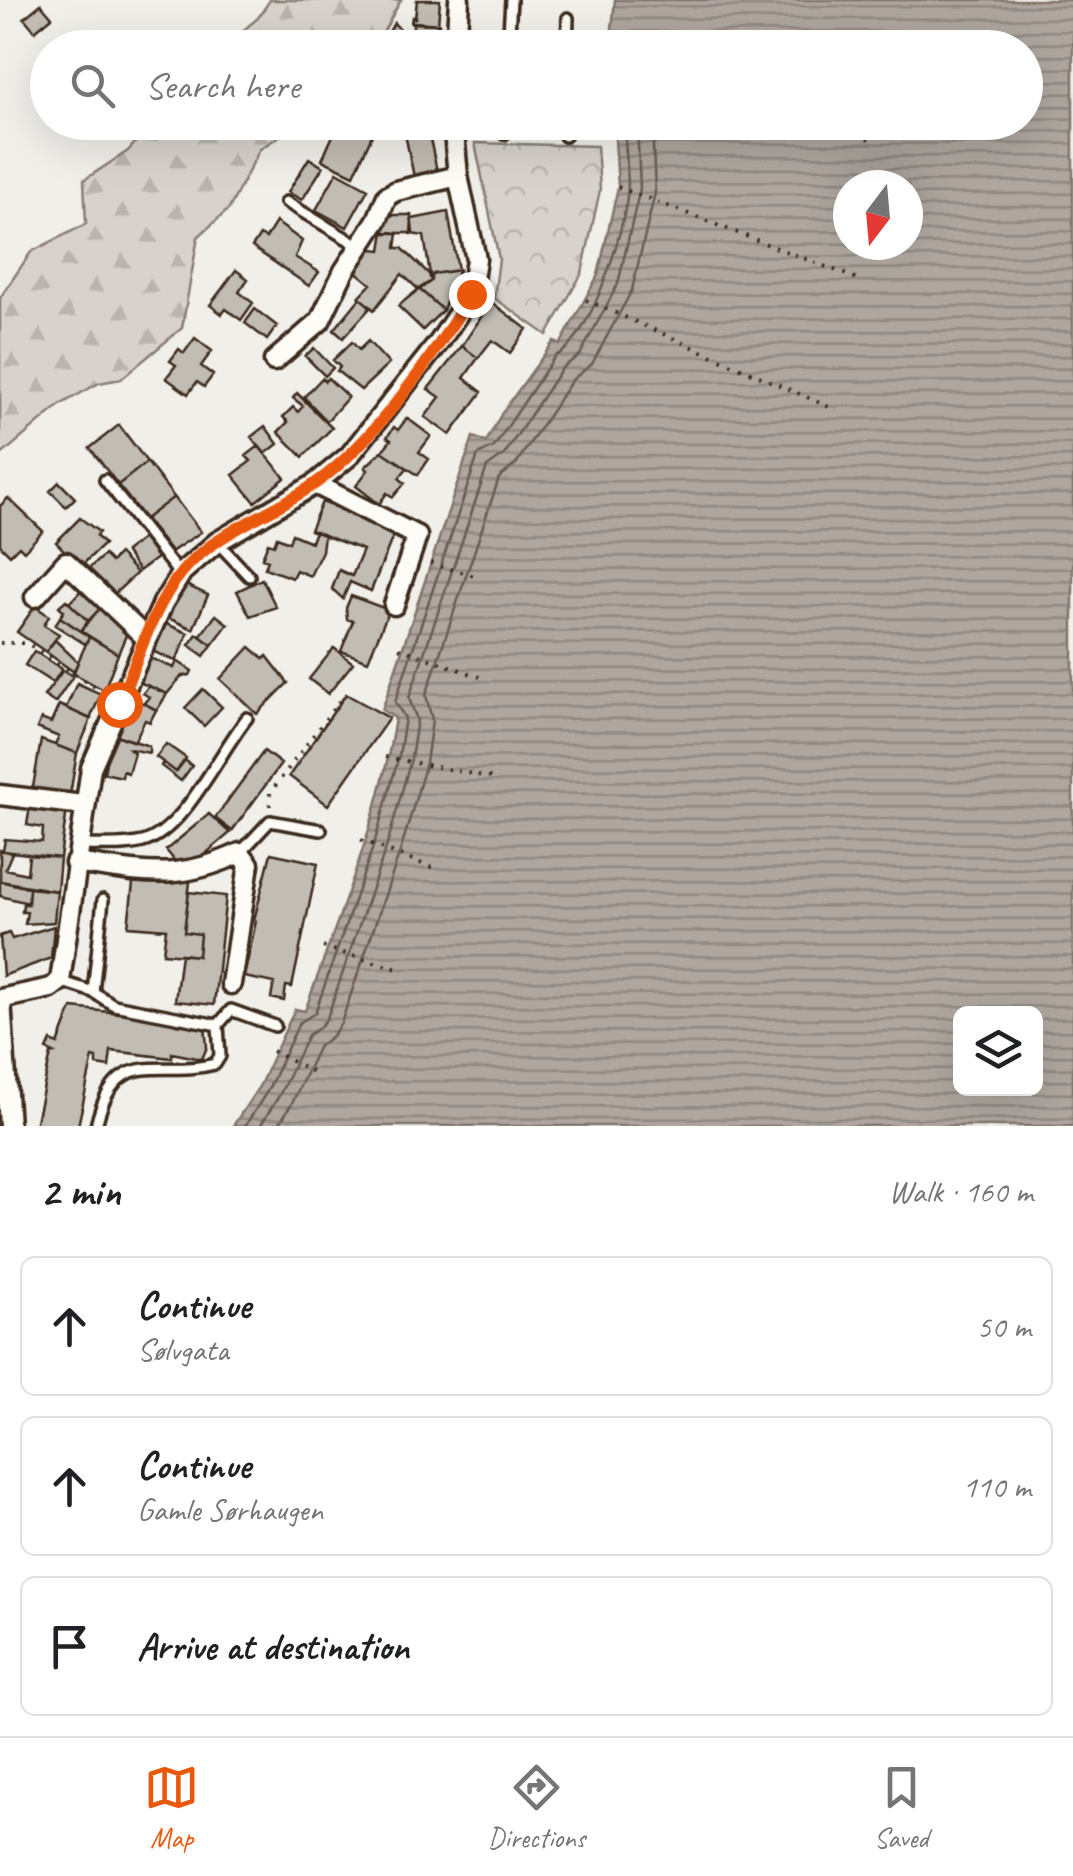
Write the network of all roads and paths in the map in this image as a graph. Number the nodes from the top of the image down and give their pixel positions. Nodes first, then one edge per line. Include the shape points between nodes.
1 (459, 0) edge
2 (511, 0) edge
3 (568, 18) dead end
4 (457, 30) edge
5 (509, 30) edge
6 (568, 30) edge
7 (454, 140) edge
8 (458, 176) junction
9 (618, 186) dead end
10 (286, 202) dead end
11 (362, 247) junction
12 (863, 282) dead end
13 (586, 300) dead end
14 (274, 361) dead end
15 (836, 410) dead end
16 (105, 480) dead end
17 (315, 484) junction
18 (217, 542) junction
19 (428, 562) dead end
20 (180, 575) junction
21 (249, 576) dead end
22 (478, 578) dead end
23 (35, 597) dead end
24 (394, 605) dead end
25 (146, 639) junction
26 (0, 644) edge
27 (399, 648) dead end
28 (480, 677) dead end
29 (340, 700) dead end
30 (119, 704) junction
31 (247, 718) dead end
32 (386, 756) dead end
33 (498, 779) dead end
34 (0, 796) edge
35 (83, 805) junction
36 (270, 821) junction
37 (321, 830) dead end
38 (360, 840) dead end
39 (240, 853) junction
40 (76, 854) junction
41 (438, 870) dead end
42 (103, 900) dead end
43 (323, 947) dead end
44 (400, 970) dead end
45 (231, 984) dead end
46 (56, 985) junction
47 (93, 992) junction
48 (1, 999) edge
49 (218, 1025) junction
50 (275, 1026) dead end
51 (272, 1051) dead end
52 (317, 1074) dead end
53 (9, 1126) edge
54 (96, 1126) edge

1 - 4 street
2 - 5 lane
3 - 6 lane
7 - 8 street
8 - 11 street via 387,196
8 - 17 street via 476,259 471,294 380,421
9 - 12 path
10 - 11 lane
11 - 14 street via 320,321
13 - 15 path
16 - 20 lane
17 - 18 street
17 - 24 street via 417,536
18 - 20 street
18 - 21 lane
19 - 22 path
20 - 25 street
23 - 25 street via 66,562
25 - 30 street
26 - 30 path via 27,643
27 - 28 path
29 - 36 path via 270,793
30 - 35 street
31 - 40 lane via 165,829 146,841
32 - 33 path
34 - 35 street
35 - 40 street
36 - 37 lane
36 - 39 lane
38 - 41 path
39 - 40 street via 201,869 156,874
39 - 45 street via 249,864
40 - 46 street
42 - 47 lane
43 - 44 path
46 - 47 lane
46 - 48 street
47 - 49 lane via 114,1006
48 - 53 street
49 - 50 lane via 232,1010
49 - 54 lane via 215,1064 133,1070 107,1093
51 - 52 path

